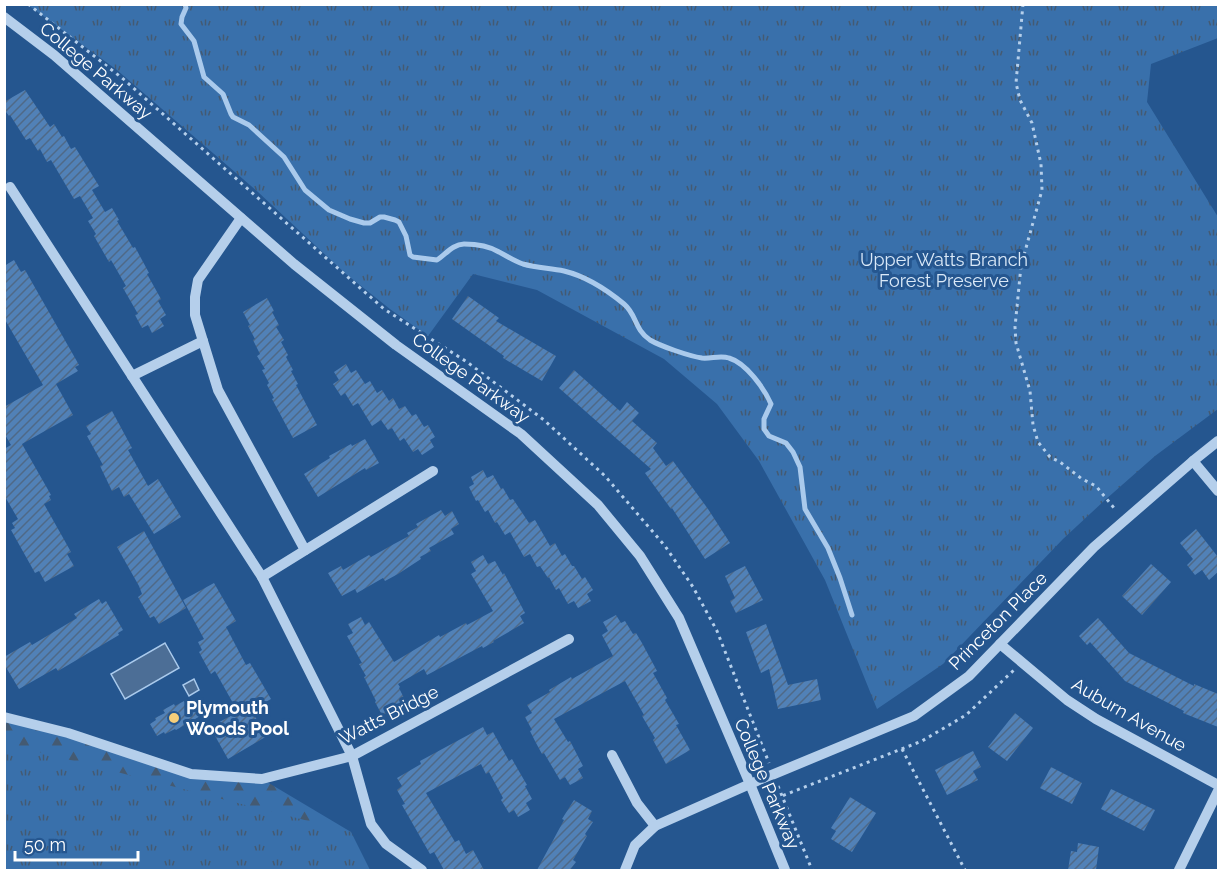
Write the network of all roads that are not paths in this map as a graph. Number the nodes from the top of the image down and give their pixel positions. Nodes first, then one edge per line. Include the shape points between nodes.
1 (4, 17) edge
2 (10, 187) dead end
3 (241, 218) junction
4 (203, 341) junction
5 (132, 376) junction
6 (1218, 441) edge
7 (1193, 461) junction
8 (433, 471) dead end
9 (1218, 491) edge
10 (305, 550) junction
11 (262, 577) junction
12 (569, 639) dead end
13 (1000, 644) junction
14 (4, 717) edge
15 (612, 755) dead end
16 (352, 756) junction
17 (750, 784) junction
18 (1218, 785) edge
19 (1218, 791) edge
20 (655, 826) junction
21 (422, 870) edge
22 (625, 870) edge
23 (785, 870) edge
24 (1179, 870) edge

1 - 3 street, College Parkway via 54,54
2 - 5 street
3 - 4 street via 198,280 195,315
3 - 17 street, College Parkway via 396,345 521,434 598,505 640,556 679,618
4 - 5 street
4 - 10 street via 218,390
5 - 11 street
6 - 7 street, Princeton Place
7 - 9 street
7 - 13 street, Princeton Place via 1094,547
8 - 10 street
10 - 11 street
11 - 16 street
12 - 16 street, Watts Bridge
13 - 17 street, Princeton Place via 969,676 914,716
13 - 18 street, Auburn Avenue via 1096,719
14 - 16 street, Watts Bridge via 68,733 191,774 262,779
15 - 20 street via 637,803
16 - 21 street via 371,824 386,844
17 - 20 street, Princeton Place
17 - 23 street, College Parkway
19 - 24 street
20 - 22 street, Princeton Place via 635,845

